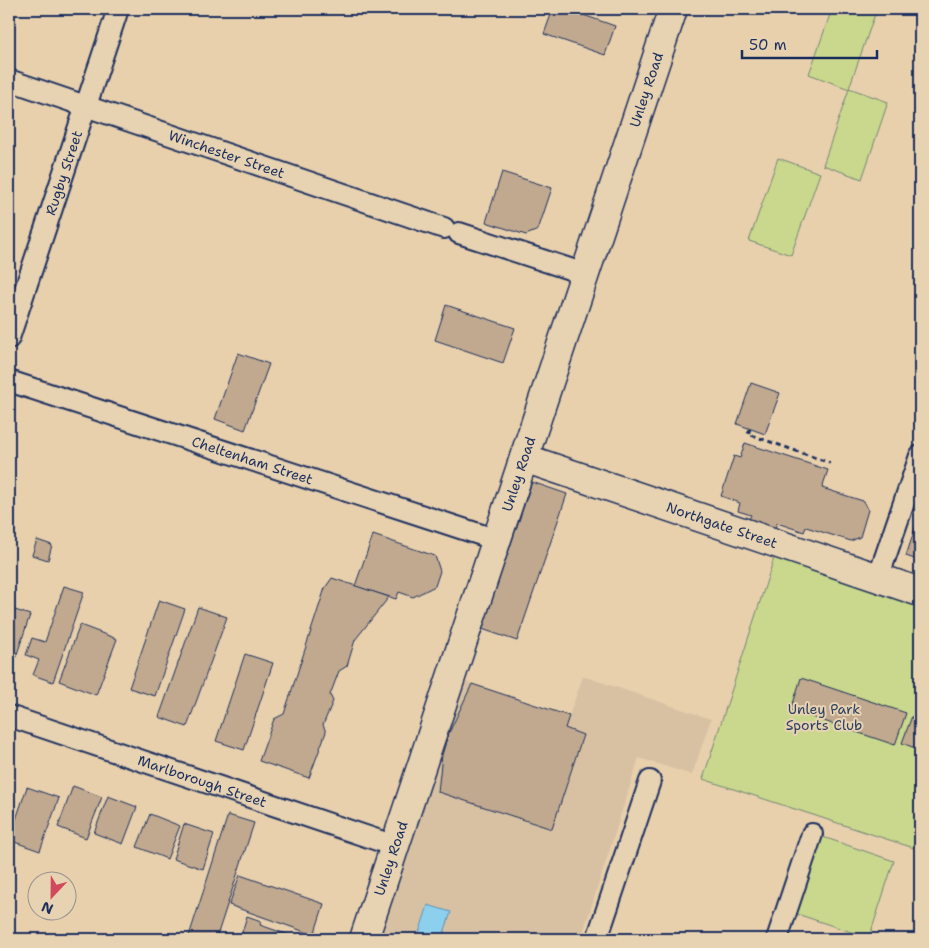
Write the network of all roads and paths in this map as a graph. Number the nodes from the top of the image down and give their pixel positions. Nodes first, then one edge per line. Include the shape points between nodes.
1 (118, 9) edge
2 (667, 10) edge
3 (9, 80) edge
4 (85, 105) junction
5 (585, 274) junction
6 (9, 338) edge
7 (9, 381) edge
8 (750, 429) dead end
9 (920, 456) edge
10 (524, 458) junction
11 (830, 463) dead end
12 (496, 540) junction
13 (878, 578) junction
14 (920, 592) edge
15 (9, 716) edge
16 (650, 781) dead end
17 (812, 834) dead end
18 (395, 846) junction
19 (364, 939) edge
20 (597, 939) edge
21 (777, 939) edge

1 - 4 street, Rugby Street
2 - 5 main road, Unley Road
3 - 4 street, Winchester Street
4 - 5 street, Winchester Street
4 - 6 street, Rugby Street
5 - 10 main road, Unley Road
7 - 12 street, Cheltenham Street
8 - 11 path via 748,434
9 - 13 street
10 - 12 main road, Unley Road
10 - 13 main road, Northgate Street
12 - 18 main road, Unley Road
13 - 14 main road, Northgate Street
15 - 18 street, Marlborough Street
16 - 20 street
17 - 21 street
18 - 19 main road, Unley Road

